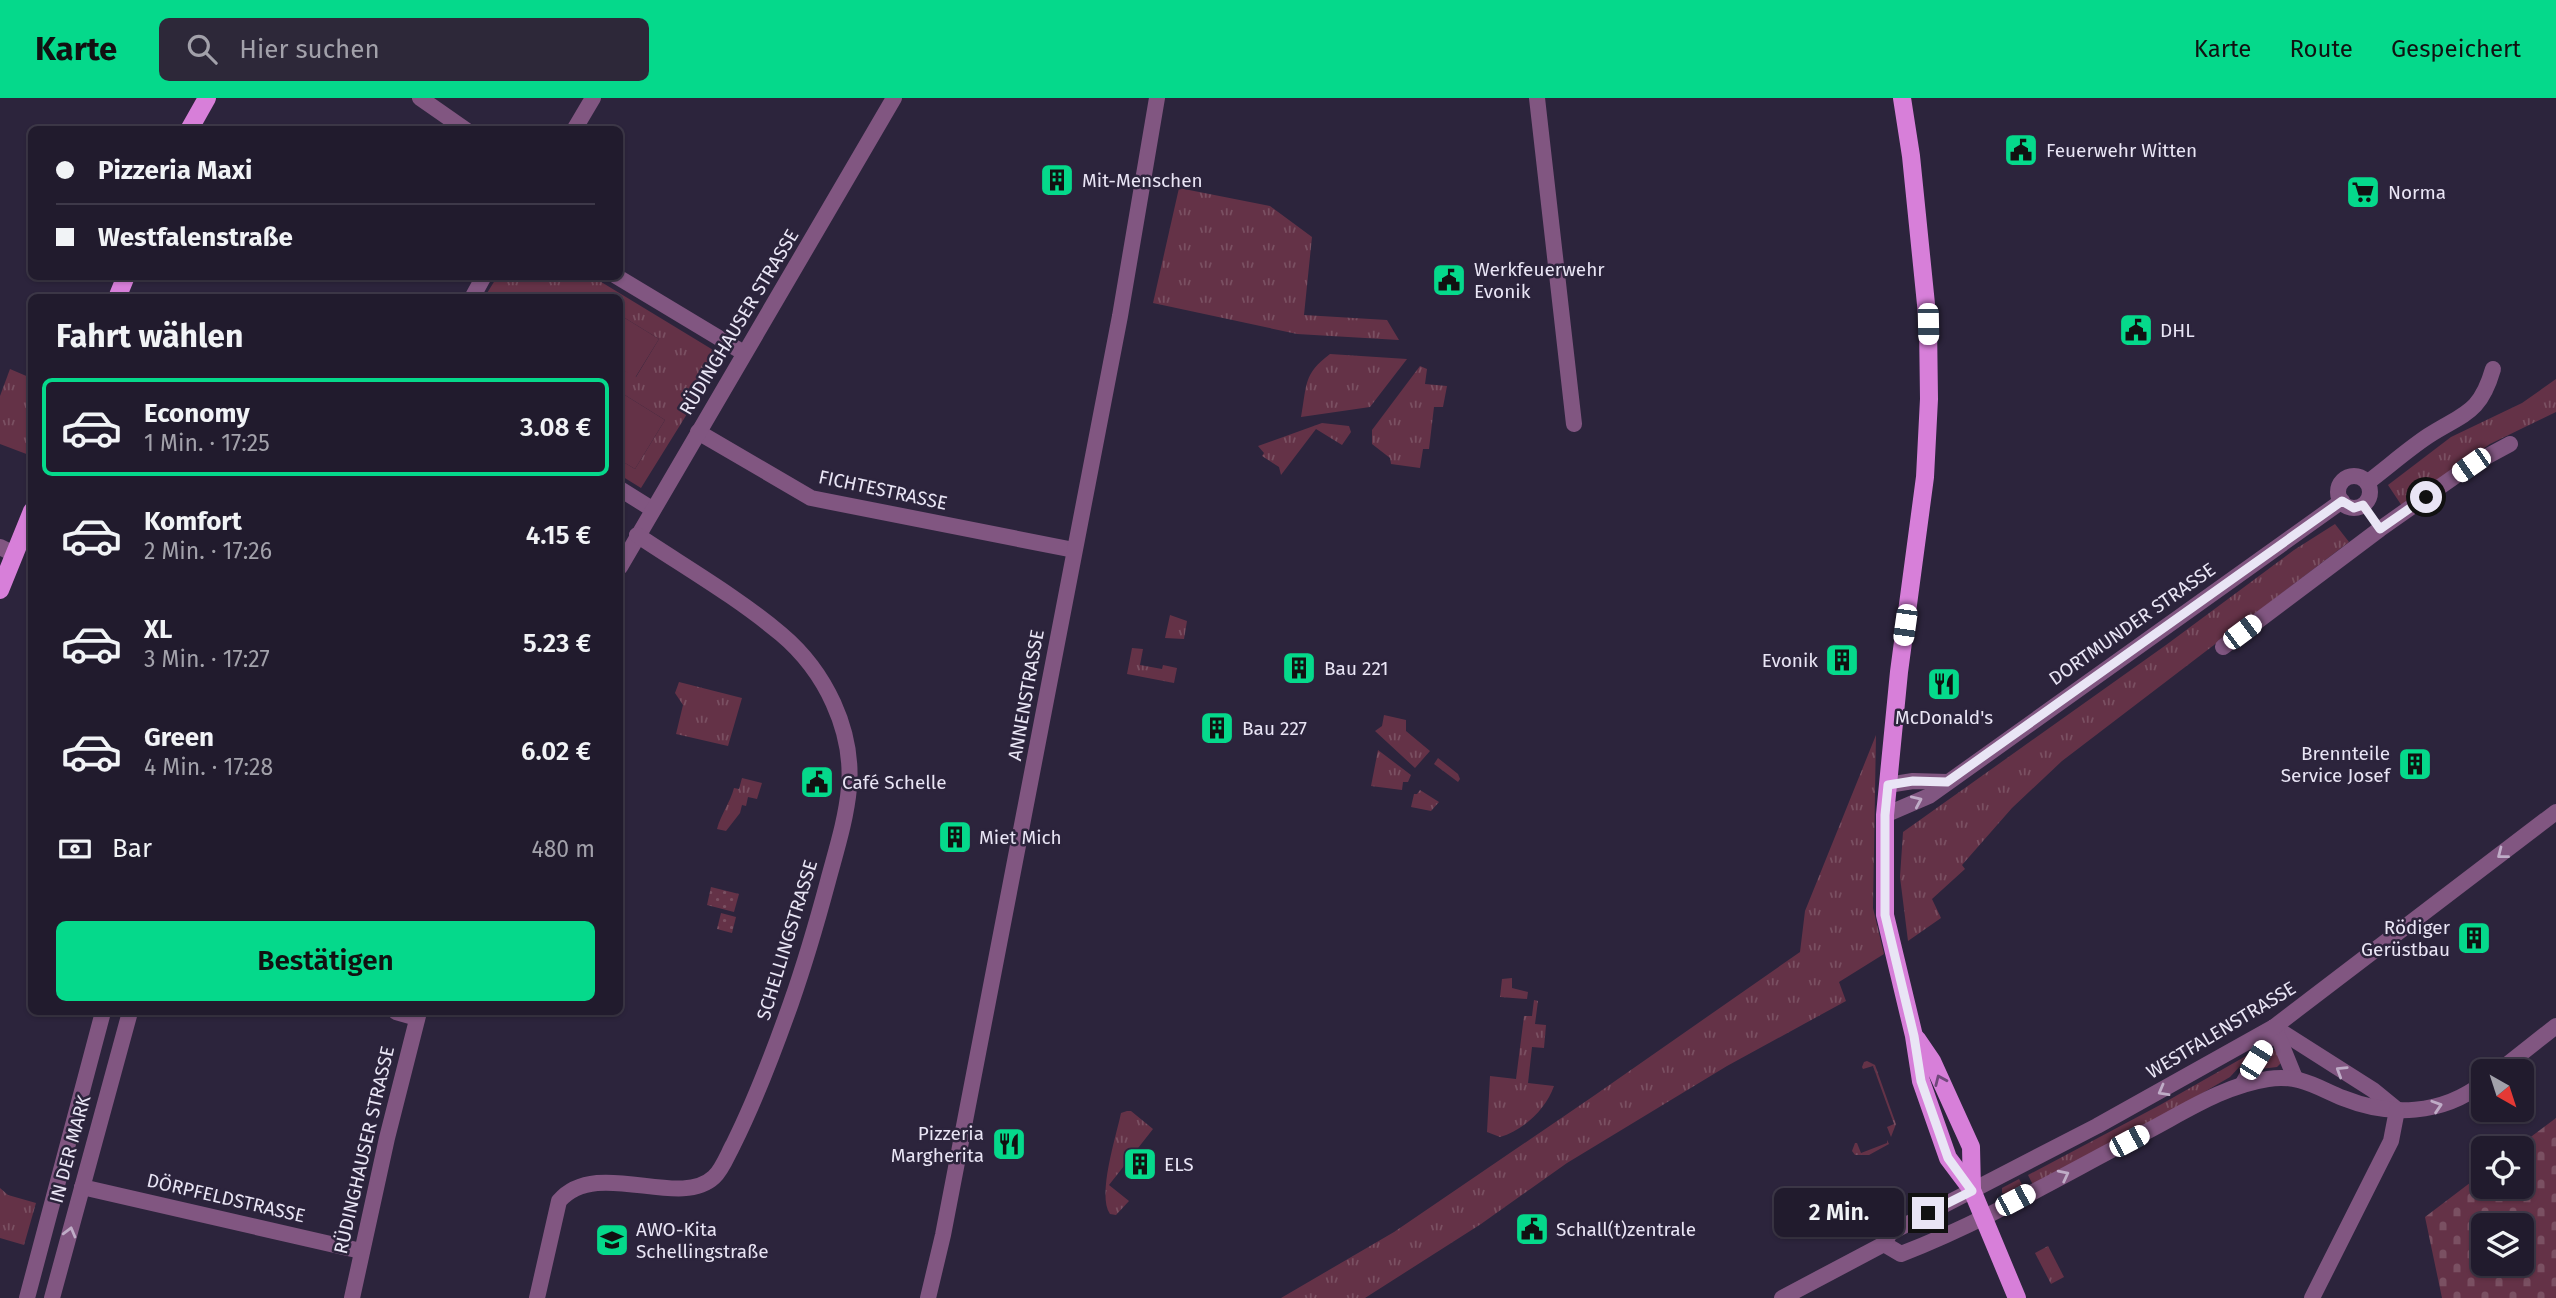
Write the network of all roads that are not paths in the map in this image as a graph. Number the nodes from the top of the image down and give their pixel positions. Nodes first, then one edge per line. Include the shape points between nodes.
1 (207, 98) edge
2 (420, 98) edge
3 (593, 98) edge
4 (894, 98) edge
5 (1157, 98) edge
6 (1537, 98) edge
7 (1902, 98) edge
8 (191, 126) edge
9 (460, 126) edge
10 (576, 126) edge
11 (623, 280) edge
12 (744, 353) junction
13 (2493, 369) dead end
14 (1574, 424) dead end
15 (698, 432) junction
16 (2510, 444) dead end
17 (2368, 482) junction
18 (623, 491) edge
19 (2342, 501) junction
20 (2363, 505) junction
21 (652, 509) junction
22 (28, 517) edge
23 (2380, 529) junction
24 (637, 535) junction
25 (1074, 550) junction
26 (7, 551) edge
27 (623, 561) edge
28 (0, 590) edge
29 (2223, 647) dead end
30 (1947, 782) junction
31 (1888, 785) junction
32 (2556, 812) edge
33 (1885, 815) junction
34 (102, 1015) edge
35 (129, 1015) edge
36 (418, 1015) edge
37 (2556, 1026) edge
38 (2274, 1027) junction
39 (1914, 1036) junction
40 (2514, 1059) edge
41 (2295, 1078) junction
42 (2242, 1086) junction
43 (2471, 1091) edge
44 (2397, 1110) junction
45 (82, 1187) junction
46 (1972, 1191) junction
47 (1981, 1218) junction
48 (1884, 1244) junction
49 (361, 1251) junction
50 (27, 1298) edge
51 (52, 1298) edge
52 (352, 1298) edge
53 (537, 1298) edge
54 (928, 1298) edge
55 (1782, 1298) edge
56 (2017, 1298) edge
57 (2312, 1298) edge

1 - 8 main road
2 - 9 street
3 - 10 street
4 - 12 street, RÜDINGHAUSER STRASSE
5 - 25 street, ANNENSTRASSE
6 - 14 street
7 - 31 main road via 1928,324 1929,399 1925,478
11 - 12 street
12 - 15 street, RÜDINGHAUSER STRASSE
13 - 17 street via 2484,396 2470,411
15 - 21 street, RÜDINGHAUSER STRASSE
15 - 25 street, FICHTESTRASSE via 811,498
16 - 23 street via 2471,465
17 - 19 street via 2355,475 2346,478 2339,486
17 - 20 street via 2370,495
18 - 21 street
19 - 20 street via 2354,508
19 - 30 street, DORTMUNDER STRASSE
20 - 23 street
21 - 24 street, RÜDINGHAUSER STRASSE
22 - 26 main road
23 - 29 street
24 - 27 street, RÜDINGHAUSER STRASSE
24 - 53 street, SCHELLINGSTRASSE via 770,626 804,657 825,686 844,733 848,793 804,966 764,1078 719,1171 693,1189 611,1183 580,1185 566,1194 559,1201
25 - 54 street, ANNENSTRASSE via 1031,789
26 - 28 main road
30 - 31 street
33 -> 30 street, DORTMUNDER STRASSE via 1929,796
31 - 33 main road
32 -> 38 street, WESTFALENSTRASSE
33 - 39 main road via 1885,915
34 - 50 street, IN DER MARK
35 - 45 street, IN DER MARK
36 - 49 street, RÜDINGHAUSER STRASSE
37 - 40 street
38 - 41 street
38 - 42 street
44 -> 38 street
38 -> 46 street, WESTFALENSTRASSE
39 - 46 main road via 1921,1081 1948,1158
46 -> 39 main road via 1971,1147 1932,1061
41 - 42 street
41 - 44 street via 2358,1104
47 -> 42 street via 2192,1105
44 -> 43 street via 2422,1111
44 - 57 street via 2391,1141
45 - 49 street, DÖRPFELDSTRASSE
51 -> 45 street, IN DER MARK
46 - 47 main road
46 - 48 street, WESTFALENSTRASSE via 1890,1233
47 - 48 street via 1900,1254
47 - 56 main road
48 - 55 street, WESTFALENSTRASSE
49 - 52 street, RÜDINGHAUSER STRASSE

